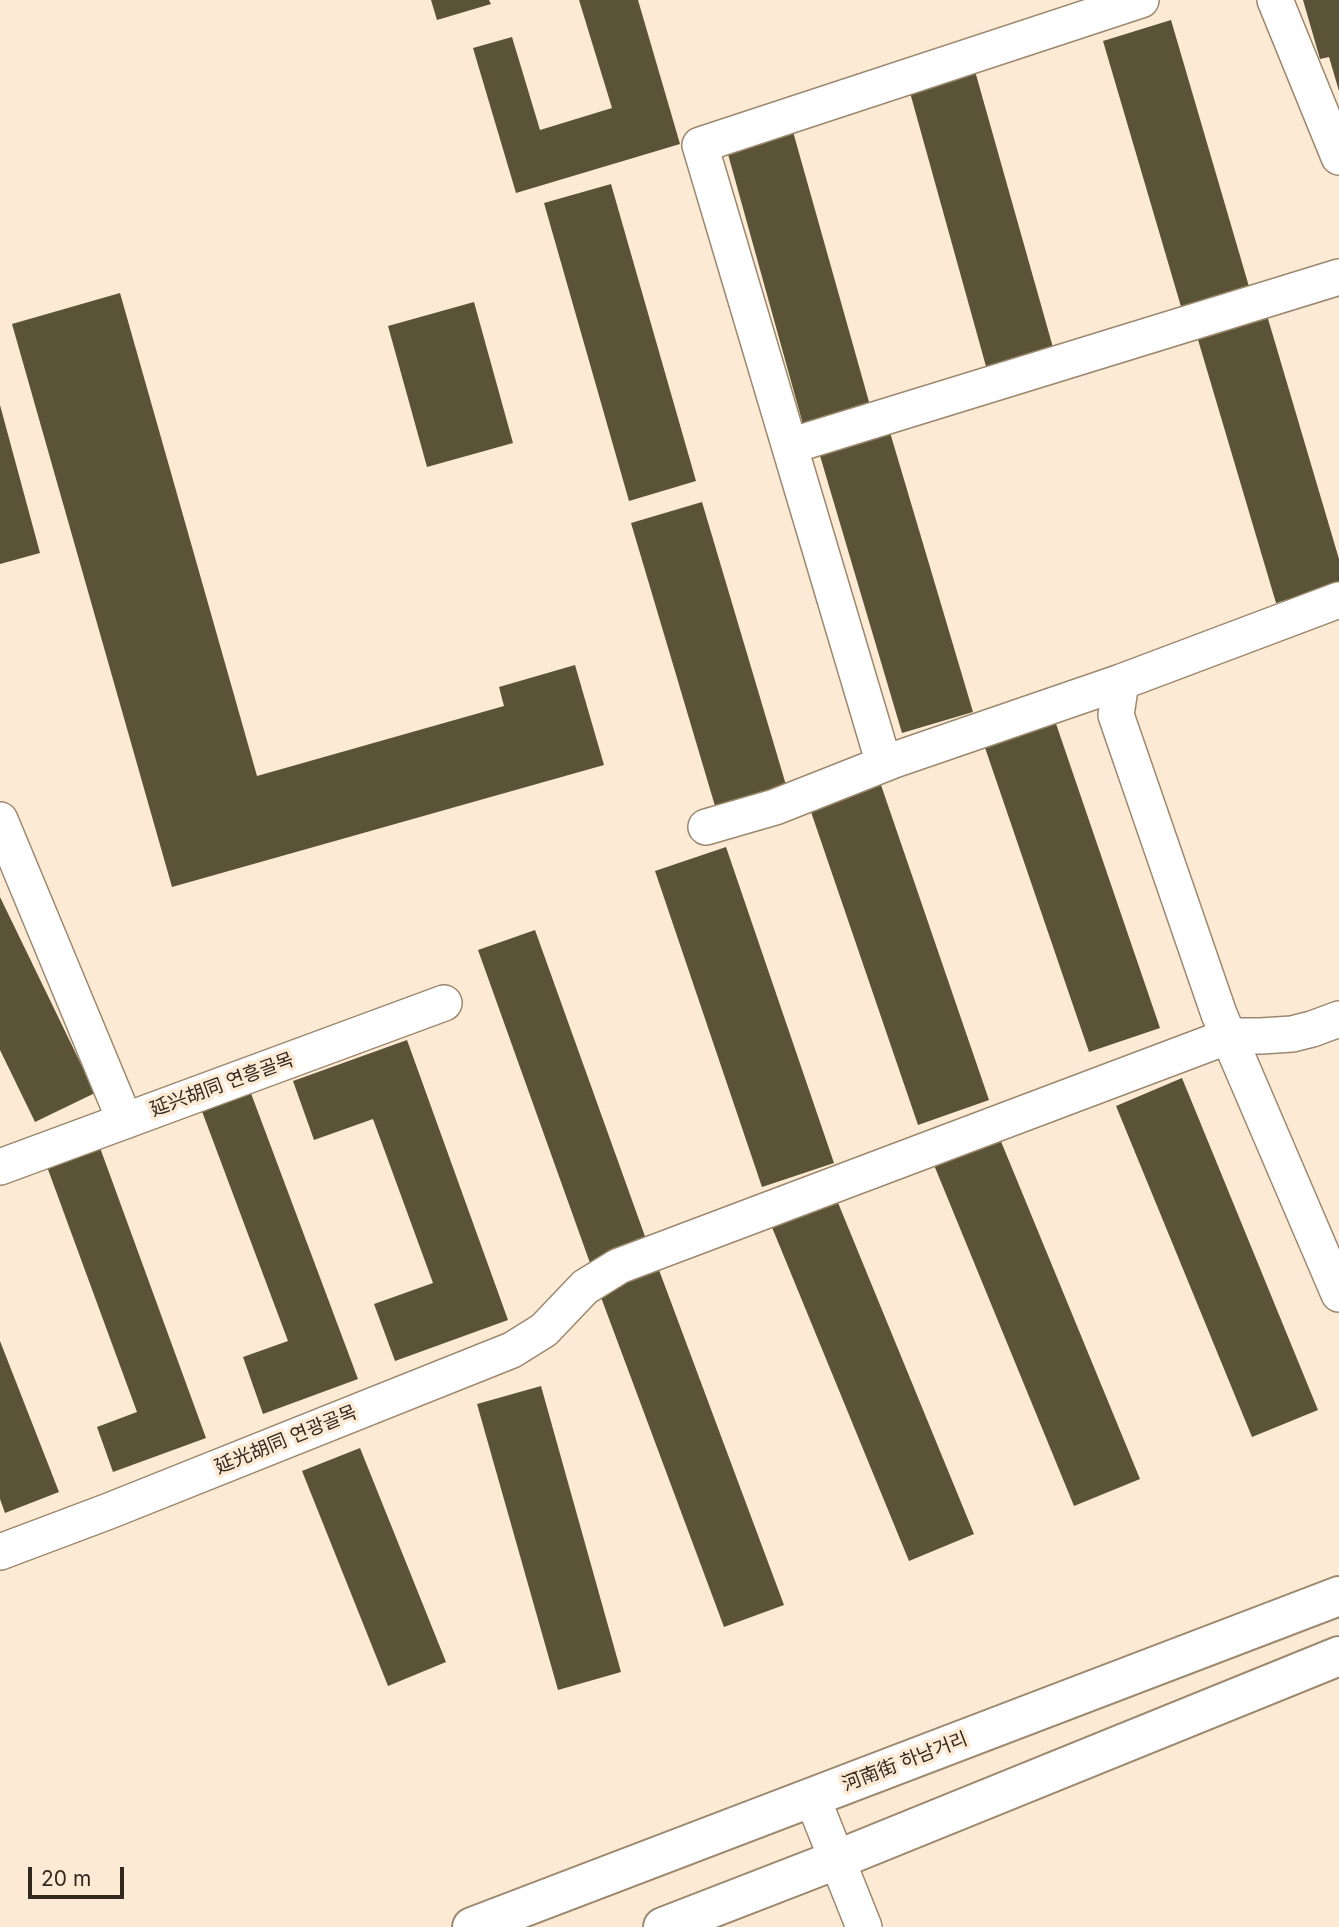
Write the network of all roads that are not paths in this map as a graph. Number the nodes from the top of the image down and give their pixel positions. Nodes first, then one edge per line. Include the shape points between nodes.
1 (1140, 0) edge
2 (1275, 0) edge
3 (1339, 157) edge
4 (1339, 277) edge
5 (790, 446) junction
6 (1336, 610) edge
7 (1121, 682) junction
8 (884, 764) junction
9 (0, 820) edge
10 (705, 827) dead end
11 (444, 1003) dead end
12 (1339, 1019) edge
13 (1228, 1036) junction
14 (125, 1121) junction
15 (0, 1167) edge
16 (1339, 1293) edge
17 (0, 1552) edge
18 (1326, 1601) edge
19 (1336, 1657) edge
20 (812, 1797) junction
21 (836, 1860) junction
22 (472, 1927) edge
23 (663, 1927) edge
24 (864, 1927) edge

1 - 5 street via 700,145
2 - 3 street
4 - 5 street
5 - 8 street
6 - 7 street
7 - 8 street
7 - 13 street via 1116,715
8 - 10 street via 775,807
9 - 14 street
11 - 14 street, 延兴胡同 연흥골목
12 - 13 street via 1292,1034
13 - 16 street
13 - 17 street, 延光胡同 연광골목 via 619,1266 585,1287 544,1330 512,1350
14 - 15 street, 延兴胡同 연흥골목
18 - 19 main road
18 - 20 main road, 河南街 하남거리
19 - 21 main road
20 - 21 street
20 - 22 main road, 河南街 하남거리
21 - 23 main road
21 - 24 street

